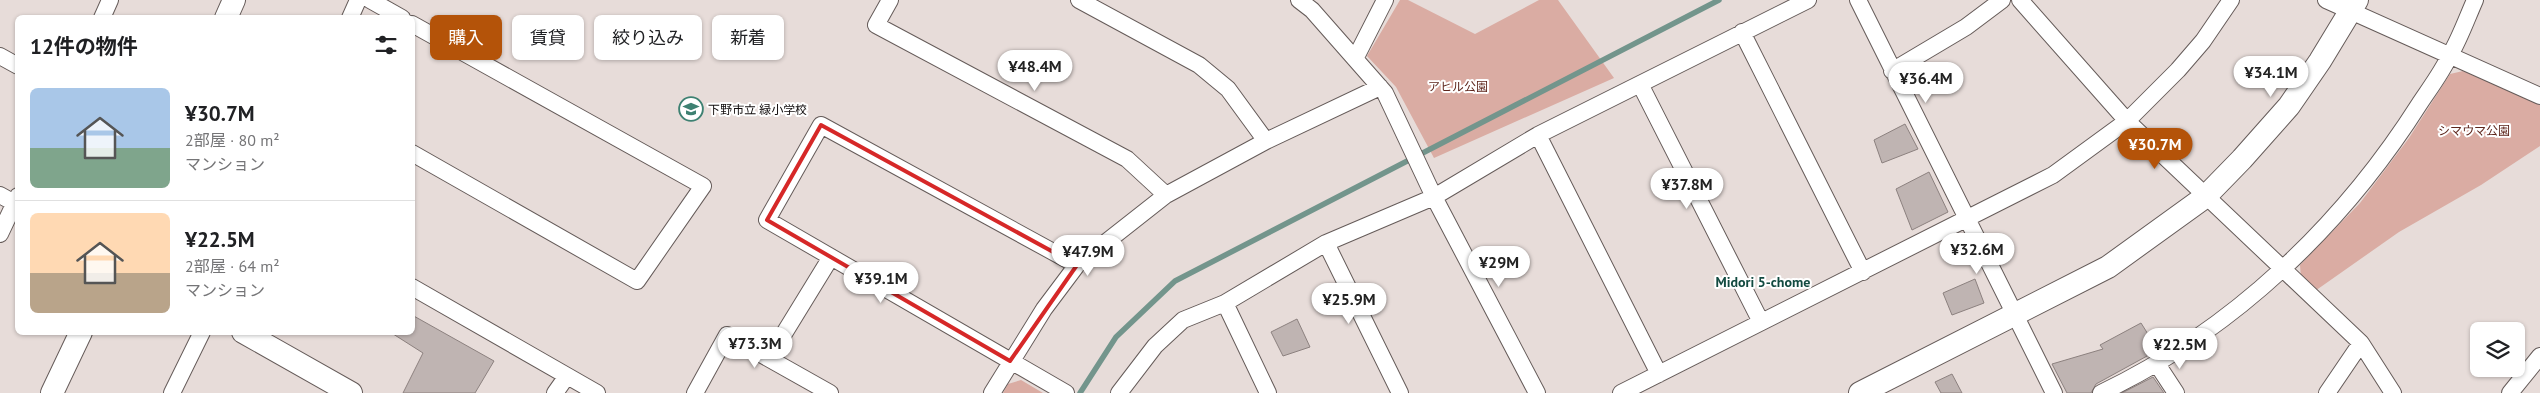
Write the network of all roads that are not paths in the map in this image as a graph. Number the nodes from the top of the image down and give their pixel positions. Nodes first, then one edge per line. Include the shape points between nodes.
1 (110, 0) edge
2 (234, 0) edge
3 (358, 0) edge
4 (370, 0) edge
5 (890, 0) edge
6 (1079, 0) edge
7 (1300, 0) edge
8 (1385, 0) edge
9 (1808, 0) edge
10 (1858, 0) edge
11 (2002, 0) edge
12 (2020, 0) edge
13 (2231, 0) edge
14 (2326, 0) edge
15 (2475, 0) edge
16 (2354, 6) edge
17 (103, 15) edge
18 (227, 15) edge
19 (351, 15) edge
20 (397, 15) edge
21 (415, 26) edge
22 (1742, 32) junction
23 (0, 56) edge
24 (2450, 56) junction
25 (1356, 57) junction
26 (15, 64) edge
27 (1892, 71) junction
28 (1640, 84) junction
29 (1380, 88) junction
30 (2540, 96) edge
31 (2127, 121) junction
32 (1538, 135) junction
33 (1266, 140) junction
34 (415, 155) edge
35 (1166, 194) junction
36 (1434, 197) junction
37 (2205, 197) junction
38 (12, 200) edge
39 (1967, 220) junction
40 (0, 234) edge
41 (1326, 243) junction
42 (831, 257) junction
43 (1077, 265) junction
44 (2283, 270) junction
45 (1863, 272) junction
46 (415, 289) edge
47 (1225, 303) junction
48 (2014, 315) junction
49 (1761, 322) junction
50 (80, 335) edge
51 (201, 335) edge
52 (248, 335) edge
53 (2361, 343) junction
54 (2540, 356) edge
55 (769, 358) junction
56 (1010, 361) junction
57 (2157, 364) junction
58 (1659, 374) junction
59 (567, 376) junction
60 (52, 393) edge
61 (172, 393) edge
62 (351, 393) edge
63 (555, 393) edge
64 (596, 393) edge
65 (695, 393) edge
66 (830, 393) edge
67 (992, 393) edge
68 (1066, 393) edge
69 (1119, 393) edge
70 (1268, 393) edge
71 (1400, 393) edge
72 (1537, 393) edge
73 (1621, 393) edge
74 (1860, 393) edge
75 (2054, 393) edge
76 (2101, 393) edge
77 (2176, 393) edge
78 (2327, 393) edge
79 (2393, 393) edge
80 (2510, 393) edge

1 - 17 street
2 - 18 street
3 - 19 street
4 - 20 street
5 - 35 street via 876,25 1127,159
6 - 33 street via 1199,65 1228,89
7 - 25 street
8 - 25 street
9 - 22 street
10 - 27 street
11 - 27 street via 1966,27
12 - 31 street
13 - 31 street via 2178,70
14 - 16 street
15 - 24 street
16 - 24 street
16 - 37 street via 2289,106
21 - 34 street via 703,186 637,281
22 - 28 street
22 - 45 street
23 - 26 street
24 - 30 street
24 - 44 street via 2402,132 2352,198
25 - 29 street
27 - 39 street
28 - 32 street
28 - 49 street
29 - 33 street
29 - 36 street
31 - 37 street
31 - 39 street via 2053,175
32 - 36 street
32 - 58 street
33 - 35 street
35 - 43 street
36 - 41 street
36 - 72 street
37 - 44 street
37 - 48 street via 2108,267
38 - 40 street
39 - 45 street
39 - 48 street
41 - 47 street
41 - 71 street
42 - 43 street via 767,220 821,125
42 - 55 street
42 - 56 street
43 - 56 street
44 - 53 street
44 - 57 street
45 - 49 street
46 - 59 street
47 - 69 street via 1183,320 1155,346
47 - 70 street
48 - 74 street
48 - 75 street
49 - 58 street
50 - 60 street
51 - 61 street
52 - 62 street
53 - 78 street
53 - 79 street
54 - 80 street
55 - 65 street via 727,334
55 - 66 street
56 - 67 street
56 - 68 street
57 - 76 street
57 - 77 street
58 - 73 street
59 - 63 street
59 - 64 street

